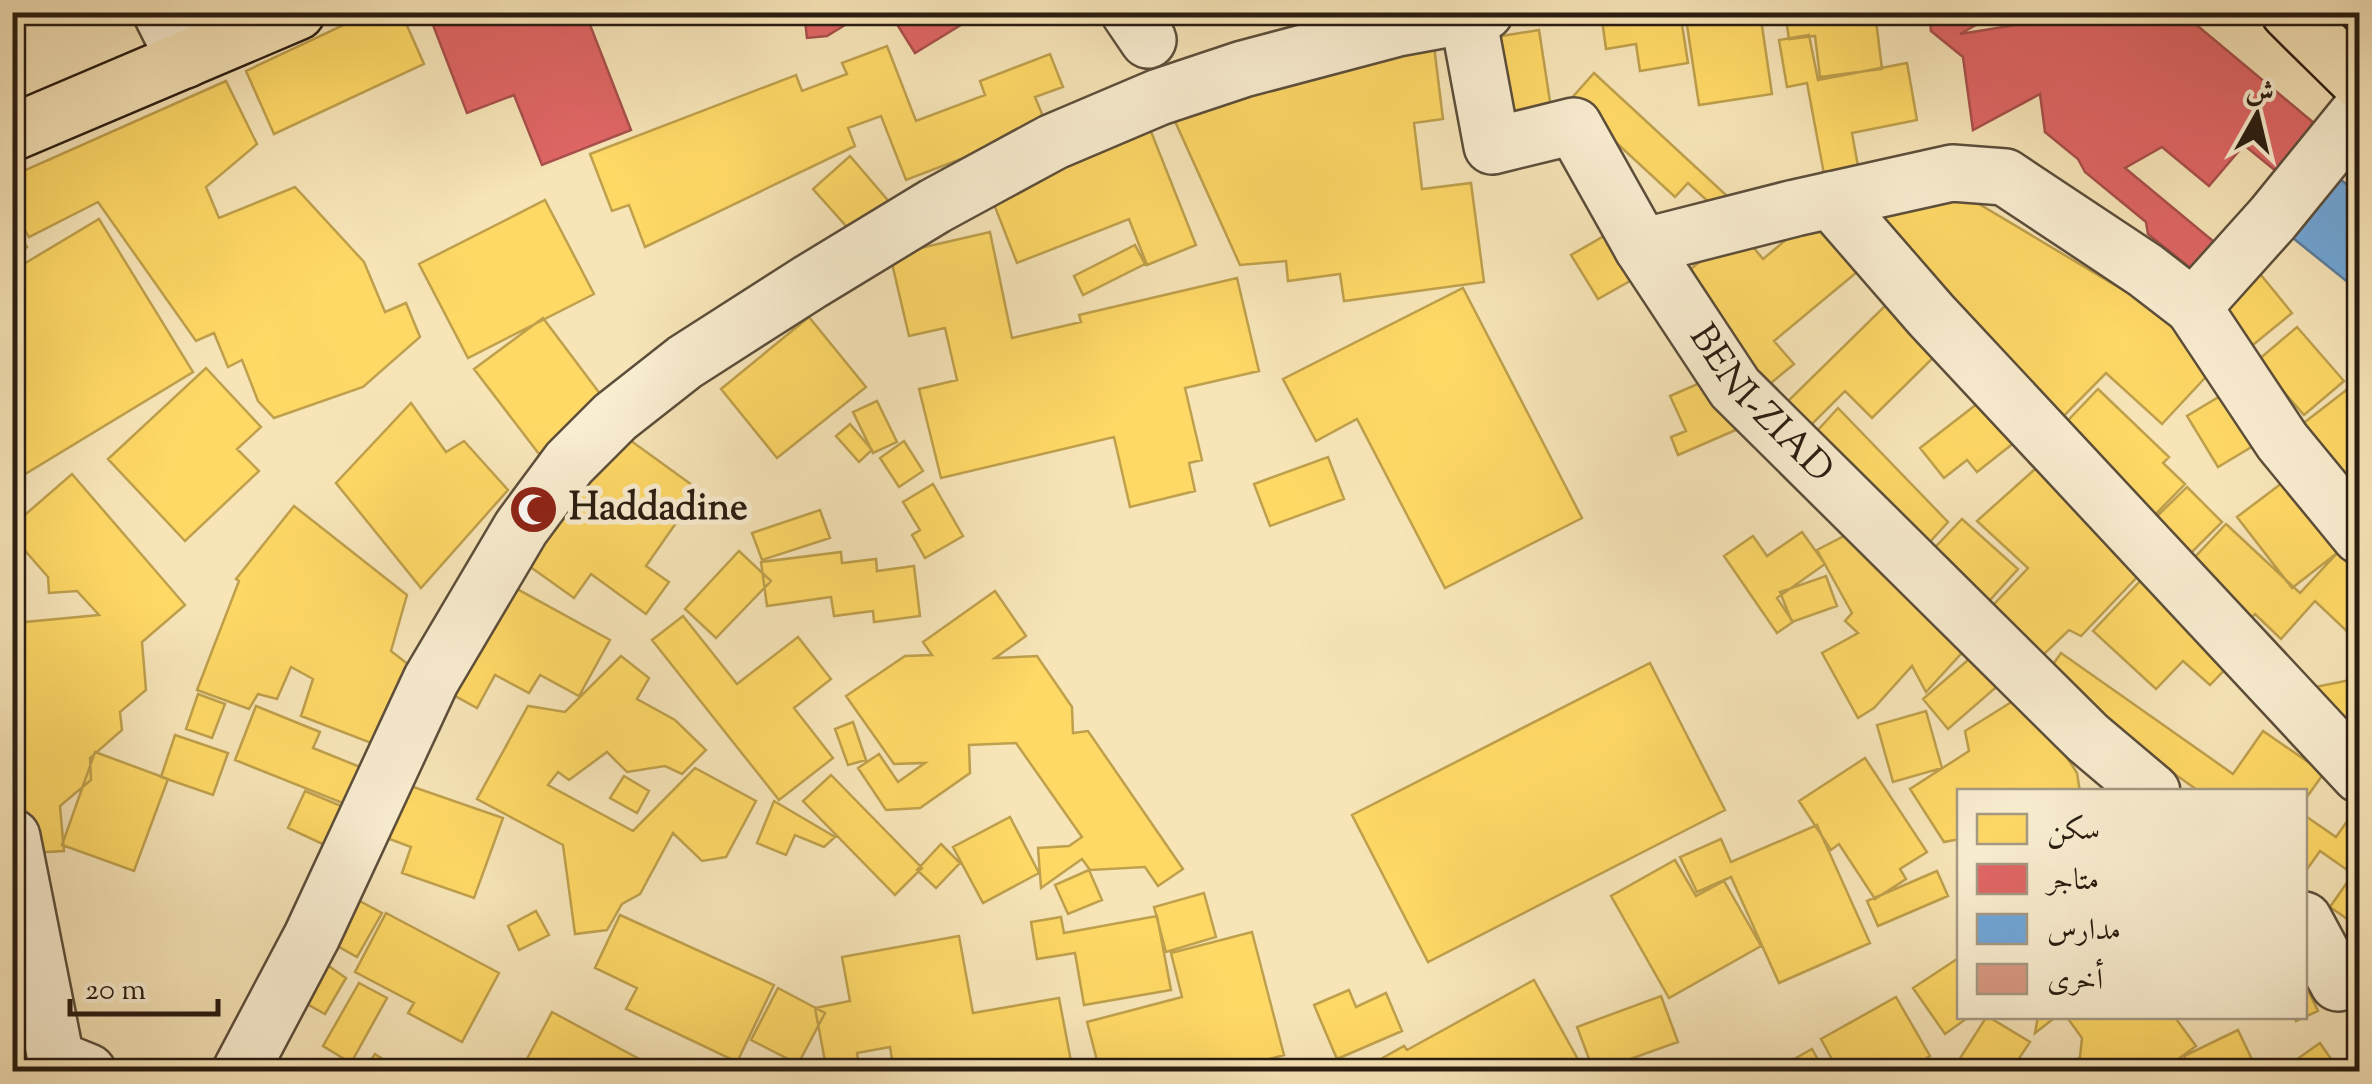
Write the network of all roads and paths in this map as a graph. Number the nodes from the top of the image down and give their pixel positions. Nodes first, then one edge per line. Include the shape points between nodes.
1 (161, 12) edge
2 (297, 12) edge
3 (2288, 12) edge
4 (1477, 15) edge
5 (185, 60) junction
6 (2360, 82) edge
7 (2360, 111) edge
8 (12, 133) edge
9 (1830, 200) junction
10 (1642, 248) junction
11 (2193, 307) junction
12 (2360, 536) edge
13 (2360, 775) edge
14 (2148, 789) edge
15 (12, 837) edge
16 (2307, 926) edge
17 (2360, 977) edge
18 (88, 1072) edge
19 (240, 1072) edge

1 - 5 street
2 - 5 main road
3 - 6 main road
4 - 10 street, BENI-ZIAD via 1492,146 1574,126
4 - 19 street via 1398,28 1243,69 1054,142 936,206 685,362 616,417 570,463 521,528 431,680 320,920
5 - 8 main road
7 - 11 street
9 - 10 street
9 - 11 street via 1952,172 2005,178
9 - 13 street
10 - 14 street, BENI-ZIAD via 1735,388 2088,738
11 - 12 street via 2282,441
15 - 18 street via 56,1059
16 - 17 street via 2338,983

